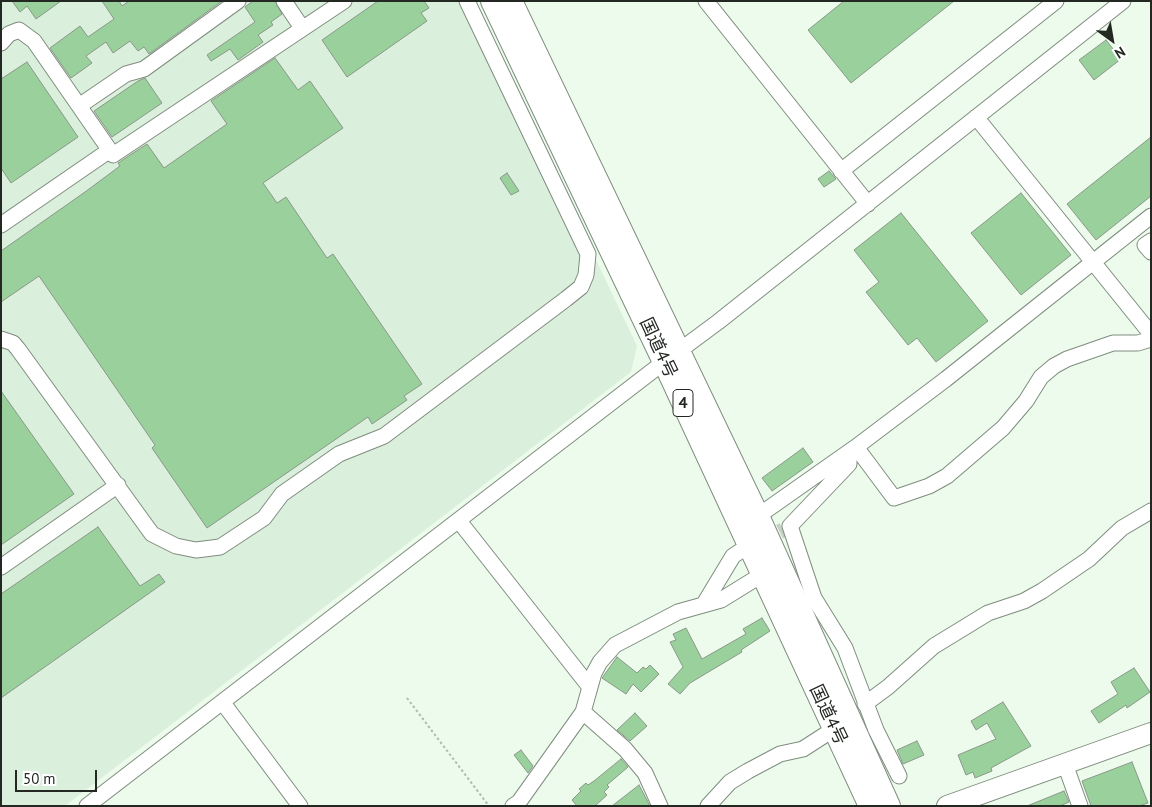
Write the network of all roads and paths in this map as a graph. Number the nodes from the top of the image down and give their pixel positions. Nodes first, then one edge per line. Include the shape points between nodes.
1 (238, 1) edge
2 (284, 1) edge
3 (344, 1) edge
4 (467, 1) edge
5 (492, 1) edge
6 (511, 1) edge
7 (706, 1) edge
8 (1056, 1) edge
9 (1123, 1) edge
10 (302, 28) junction
11 (1, 43) edge
12 (79, 106) junction
13 (976, 117) junction
14 (110, 150) junction
15 (842, 171) junction
16 (868, 204) junction
17 (1151, 216) edge
18 (1, 225) edge
19 (1151, 241) edge
20 (1151, 252) edge
21 (1092, 263) junction
22 (1151, 334) edge
23 (1, 339) edge
24 (1151, 339) edge
25 (672, 357) junction
26 (853, 449) junction
27 (118, 485) junction
28 (1151, 511) edge
29 (758, 516) junction
30 (459, 521) junction
31 (739, 552) dead end
32 (1, 567) edge
33 (763, 574) junction
34 (704, 604) junction
35 (589, 686) junction
36 (407, 698) dead end
37 (223, 703) junction
38 (865, 704) junction
39 (583, 712) junction
40 (834, 728) junction
41 (1151, 732) edge
42 (1065, 764) junction
43 (899, 776) dead end
44 (88, 806) edge
45 (300, 806) edge
46 (489, 806) edge
47 (513, 806) edge
48 (660, 806) edge
49 (708, 806) edge
50 (870, 806) edge
51 (889, 806) edge
52 (947, 806) edge
53 (1080, 806) edge

1 - 12 street via 144,69 126,74
2 - 10 street
3 - 10 street
4 - 27 street via 588,254 581,287 384,436 339,454 282,494 264,518 220,547 196,550 176,546 152,534
5 - 25 highway, 国道4号 / 4
6 - 25 highway, 国道4号 / 4
7 - 15 street
8 - 15 street
9 - 13 street
10 - 14 street via 113,155
11 - 12 street via 13,31 19,30 28,36
12 - 14 street
13 - 16 street
13 - 21 street
14 - 18 street
15 - 16 street
16 - 25 street
17 - 21 street
19 - 20 street via 1145,245
21 - 22 street
21 - 26 street
23 - 27 street via 13,343 18,349
24 - 26 street via 1138,343 1113,343 1067,358 1054,366 1041,377 1003,428 947,476 929,486 894,498
25 - 29 highway, 国道4号 / 4
25 - 30 street
25 - 33 highway, 国道4号 / 4
26 - 29 street
26 - 38 street via 850,464 786,528 814,598 845,648
27 - 32 street
28 - 38 street via 1122,528 1089,559 1042,591 988,613 934,646
29 - 51 highway, 国道4号 / 4
30 - 35 street
30 - 37 street
31 - 34 street via 733,556
33 - 34 street via 721,600
33 - 40 highway, 国道4号 / 4
34 - 35 street via 678,612 615,645 600,662
35 - 39 street
36 - 46 path
37 - 44 street
37 - 45 street
38 - 43 street
39 - 47 street
39 - 48 street via 625,749 645,773
40 - 49 street via 803,749 780,754 730,782
40 - 50 highway, 国道4号 / 4
41 - 42 main road
42 - 52 main road
42 - 53 street

